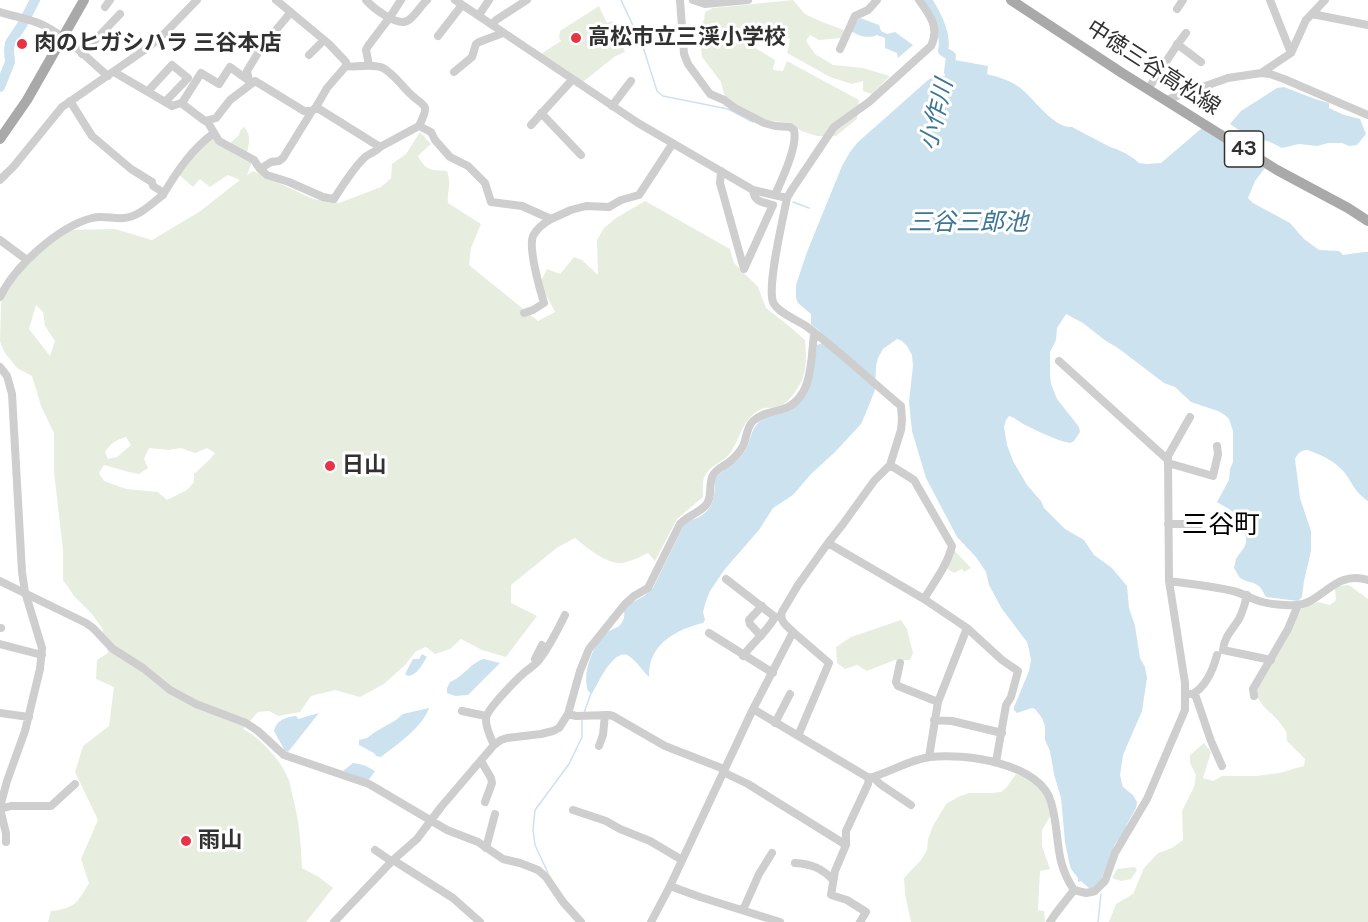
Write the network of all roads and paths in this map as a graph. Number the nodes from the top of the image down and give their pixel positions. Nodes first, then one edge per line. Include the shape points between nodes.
1 (84, 0) edge
2 (110, 0) edge
3 (197, 0) edge
4 (276, 0) edge
5 (366, 0) edge
6 (401, 0) edge
7 (427, 0) edge
8 (489, 0) edge
9 (527, 0) edge
10 (680, 0) edge
11 (693, 0) edge
12 (748, 0) edge
13 (918, 0) edge
14 (1011, 0) edge
15 (1182, 0) edge
16 (1270, 0) edge
17 (873, 1) edge
18 (459, 2) edge
19 (1321, 2) edge
20 (105, 7) dead end
21 (1177, 9) dead end
22 (0, 12) edge
23 (291, 12) junction
24 (120, 14) dead end
25 (1312, 14) junction
26 (479, 15) junction
27 (390, 17) junction
28 (492, 25) junction
29 (1368, 25) edge
30 (503, 33) junction
31 (1186, 33) dead end
32 (438, 36) dead end
33 (63, 37) junction
34 (324, 40) junction
35 (1178, 44) junction
36 (840, 49) dead end
37 (1291, 53) junction
38 (82, 54) junction
39 (309, 55) dead end
40 (1201, 62) dead end
41 (369, 65) junction
42 (346, 66) junction
43 (454, 72) dead end
44 (1261, 73) junction
45 (111, 74) junction
46 (572, 80) junction
47 (631, 81) dead end
48 (250, 82) junction
49 (1148, 89) junction
50 (148, 91) junction
51 (1166, 100) junction
52 (70, 101) junction
53 (165, 102) junction
54 (182, 103) junction
55 (612, 106) junction
56 (314, 109) junction
57 (1366, 111) edge
58 (541, 114) junction
59 (207, 121) junction
60 (531, 125) dead end
61 (419, 126) junction
62 (214, 133) junction
63 (0, 140) edge
64 (673, 143) junction
65 (380, 147) junction
66 (581, 155) dead end
67 (260, 169) junction
68 (721, 171) junction
69 (0, 180) edge
70 (753, 190) junction
71 (163, 195) dead end
72 (775, 195) junction
73 (787, 198) junction
74 (551, 219) junction
75 (1368, 221) edge
76 (0, 240) edge
77 (27, 260) junction
78 (0, 297) edge
79 (524, 313) dead end
80 (814, 333) junction
81 (1059, 361) dead end
82 (0, 367) edge
83 (1190, 417) dead end
84 (1217, 446) dead end
85 (1168, 462) junction
86 (890, 465) junction
87 (1168, 524) junction
88 (1198, 528) dead end
89 (828, 543) junction
90 (726, 579) dead end
91 (1368, 580) edge
92 (1169, 581) junction
93 (0, 582) edge
94 (25, 592) junction
95 (1247, 595) junction
96 (924, 599) junction
97 (1298, 605) junction
98 (762, 606) junction
99 (565, 615) dead end
100 (778, 616) junction
101 (967, 628) junction
102 (793, 632) junction
103 (709, 633) dead end
104 (761, 636) junction
105 (0, 644) edge
106 (542, 645) dead end
107 (42, 655) junction
108 (743, 656) junction
109 (1217, 656) dead end
110 (1271, 660) junction
111 (900, 663) dead end
112 (527, 670) junction
113 (773, 673) junction
114 (790, 694) dead end
115 (1190, 694) junction
116 (1254, 696) dead end
117 (938, 702) junction
118 (753, 709) junction
119 (462, 711) dead end
120 (0, 713) edge
121 (572, 715) junction
122 (605, 715) junction
123 (486, 716) junction
124 (29, 717) junction
125 (934, 720) junction
126 (776, 723) junction
127 (1002, 733) junction
128 (798, 736) junction
129 (494, 746) junction
130 (599, 746) dead end
131 (929, 757) junction
132 (481, 761) junction
133 (996, 762) junction
134 (1222, 766) dead end
135 (723, 770) junction
136 (871, 778) junction
137 (75, 784) dead end
138 (485, 802) dead end
139 (911, 804) dead end
140 (0, 808) edge
141 (573, 810) dead end
142 (495, 814) dead end
143 (431, 820) junction
144 (6, 842) dead end
145 (846, 845) junction
146 (486, 848) junction
147 (375, 850) dead end
148 (772, 853) dead end
149 (682, 860) junction
150 (392, 861) junction
151 (795, 863) dead end
152 (833, 880) junction
153 (670, 886) junction
154 (1074, 890) junction
155 (743, 910) junction
156 (334, 922) edge
157 (480, 922) edge
158 (581, 922) edge
159 (651, 922) edge
160 (780, 922) edge
161 (860, 922) edge
162 (1050, 922) edge

1 - 33 main road
2 - 20 street
3 - 45 street via 163,35
4 - 23 street
5 - 27 street
6 - 27 street
7 - 27 street via 408,21 398,22
8 - 26 street
9 - 28 street
10 - 72 street via 684,54 710,94 764,123 794,130 793,148
11 - 12 street via 705,4
13 - 73 street via 934,25 930,46 869,102 834,127
14 - 49 main road, 中徳三谷高松線 / 43
15 - 21 street
16 - 37 street
17 - 36 street via 868,10 855,16
18 - 26 street
18 - 32 street
19 - 25 street
22 - 33 street via 45,26
23 - 34 street
23 - 48 street via 247,71
24 - 38 street
25 - 29 street
25 - 37 street
26 - 28 street
27 - 41 street via 366,50
28 - 30 street
30 - 43 street via 476,44 472,57
30 - 46 street
31 - 35 street
33 - 38 street
33 - 63 main road
34 - 39 street
34 - 42 street
35 - 40 street
35 - 49 street
37 - 44 street
38 - 45 street
41 - 42 street
41 - 61 street via 383,68 424,106
42 - 56 street
44 - 51 street via 1228,78
44 - 57 street
45 - 50 street
45 - 52 street
46 - 55 street
46 - 58 street
47 - 55 street
48 - 54 street via 230,67 219,84 201,73
48 - 56 street via 255,81 304,111
48 - 59 street via 216,118
49 - 51 main road, 中徳三谷高松線 / 43
50 - 53 street
50 - 53 street via 172,65 188,78
51 - 75 main road, 中徳三谷高松線 / 43 via 1276,170
52 - 62 street via 92,136 164,193 194,150
52 - 69 street
53 - 54 street via 172,106
54 - 59 street
55 - 64 street
56 - 65 street
56 - 67 street via 283,158
58 - 60 street
58 - 66 street
59 - 62 street
61 - 65 street
61 - 74 street via 431,132 450,157 468,166 485,183 491,202 522,206
62 - 67 street via 219,141 254,160
64 - 68 street
64 - 74 street via 639,195 609,207 586,206
65 - 67 street via 365,157 334,199 323,198
68 - 70 street
68 - 70 street via 720,183 744,268 773,205 756,200
70 - 72 street
71 - 77 street via 133,216 95,216 84,220
72 - 73 street
73 - 80 street via 771,293 779,310
74 - 79 street via 541,225 531,244 544,303
76 - 77 street
77 - 78 street
80 - 86 street via 901,406 901,430
80 - 121 street via 804,391 785,409 752,421 740,451 712,476 708,503 680,524 648,588 629,599 589,649 580,670
81 - 85 street
82 - 94 street via 12,394 18,536
83 - 85 street
84 - 85 street via 1213,476
85 - 87 street
86 - 89 street via 874,480
86 - 96 street via 914,480 952,546
87 - 88 street
87 - 92 street
89 - 96 street
89 - 100 street
90 - 98 street
91 - 97 street via 1350,578
92 - 95 street
92 - 115 street
93 - 94 street
94 - 107 street
94 - 143 street via 86,623 113,649 177,694 252,726 284,755 369,784
95 - 97 street via 1261,602
95 - 110 street via 1223,650
96 - 101 street
97 - 110 street
98 - 100 street
98 - 104 street via 749,620
99 - 112 street via 541,658
100 - 102 street
100 - 104 street
101 - 117 street
101 - 127 street via 1018,671 1006,705
102 - 113 street
102 - 128 street via 829,663
103 - 108 street
104 - 108 street
105 - 107 street
106 - 112 street
107 - 124 street
108 - 113 street
109 - 115 street via 1200,690
110 - 116 street via 1253,689
111 - 117 street via 898,686
112 - 123 street
113 - 118 street
114 - 126 street
115 - 134 street via 1196,697
115 - 154 street via 1149,794 1105,880 1095,891
117 - 125 street
118 - 126 street
118 - 135 street
119 - 123 street
120 - 124 street
121 - 122 street
121 - 129 street via 553,731 507,738
122 - 130 street
122 - 135 street
123 - 129 street
124 - 140 street
125 - 127 street
125 - 131 street
126 - 128 street
127 - 133 street
128 - 136 street
129 - 132 street
131 - 133 street via 959,756
131 - 136 street
132 - 138 street via 492,783
132 - 143 street
133 - 154 street via 1026,774 1045,789 1054,813 1061,865
135 - 145 street
135 - 149 street
136 - 139 street
136 - 145 street via 846,831
137 - 140 street via 51,806
140 - 144 street
141 - 149 street via 650,841
142 - 146 street
143 - 146 street
143 - 150 street
145 - 152 street
146 - 158 street via 503,859 543,873
147 - 150 street
148 - 155 street
149 - 153 street
150 - 156 street
150 - 157 street via 453,898
151 - 152 street via 809,864
152 - 161 street via 831,895 866,912
153 - 155 street
153 - 159 street
154 - 162 street
155 - 160 street

